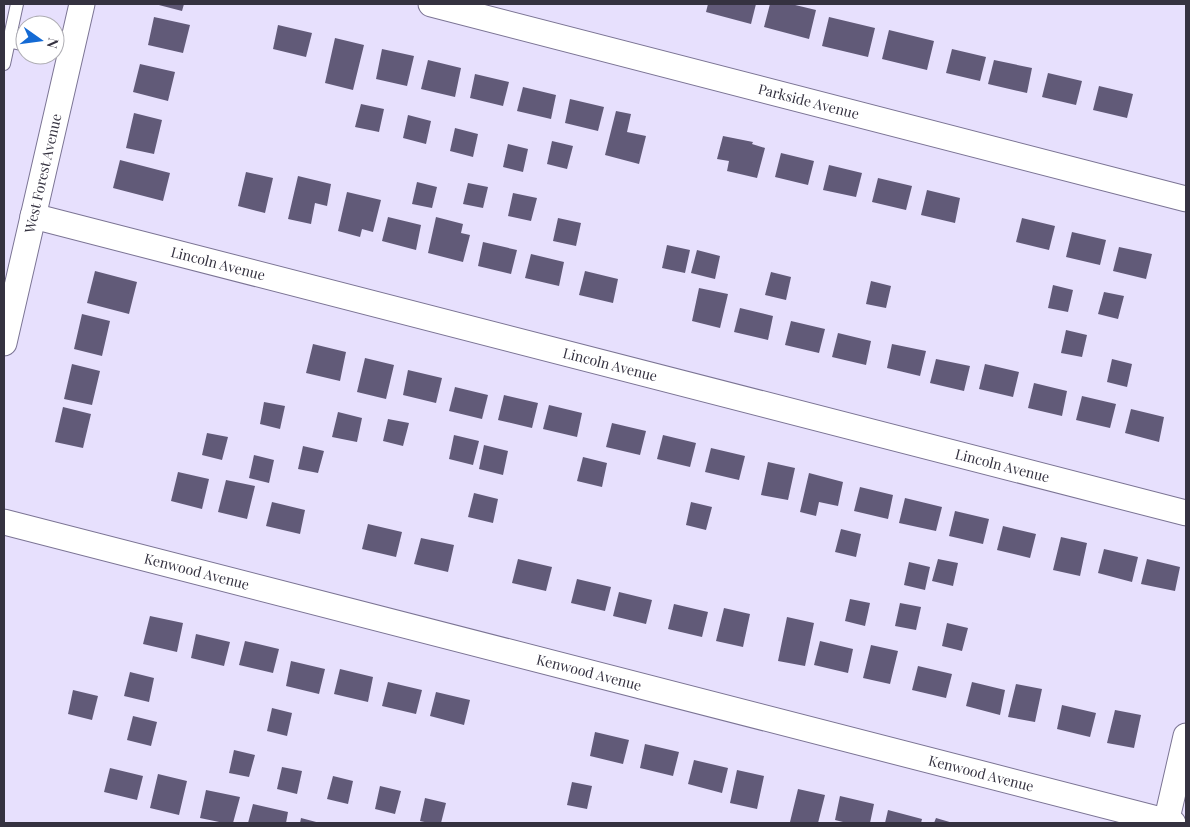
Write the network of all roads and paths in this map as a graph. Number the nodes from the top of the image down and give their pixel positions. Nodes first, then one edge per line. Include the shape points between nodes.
1 (17, 4) edge
2 (82, 4) edge
3 (431, 4) edge
4 (6, 41) edge
5 (65, 47) edge
6 (4, 64) edge
7 (60, 65) edge
8 (1186, 199) edge
9 (33, 216) junction
10 (4, 342) edge
11 (1186, 513) edge
12 (4, 522) edge
13 (1186, 736) edge
14 (1169, 823) edge

1 - 4 lane
2 - 5 street, West Forest Avenue
3 - 8 street, Parkside Avenue
4 - 6 lane
7 - 9 street, West Forest Avenue
9 - 10 street, West Forest Avenue
9 - 11 street, Lincoln Avenue
12 - 14 street, Kenwood Avenue
13 - 14 street

